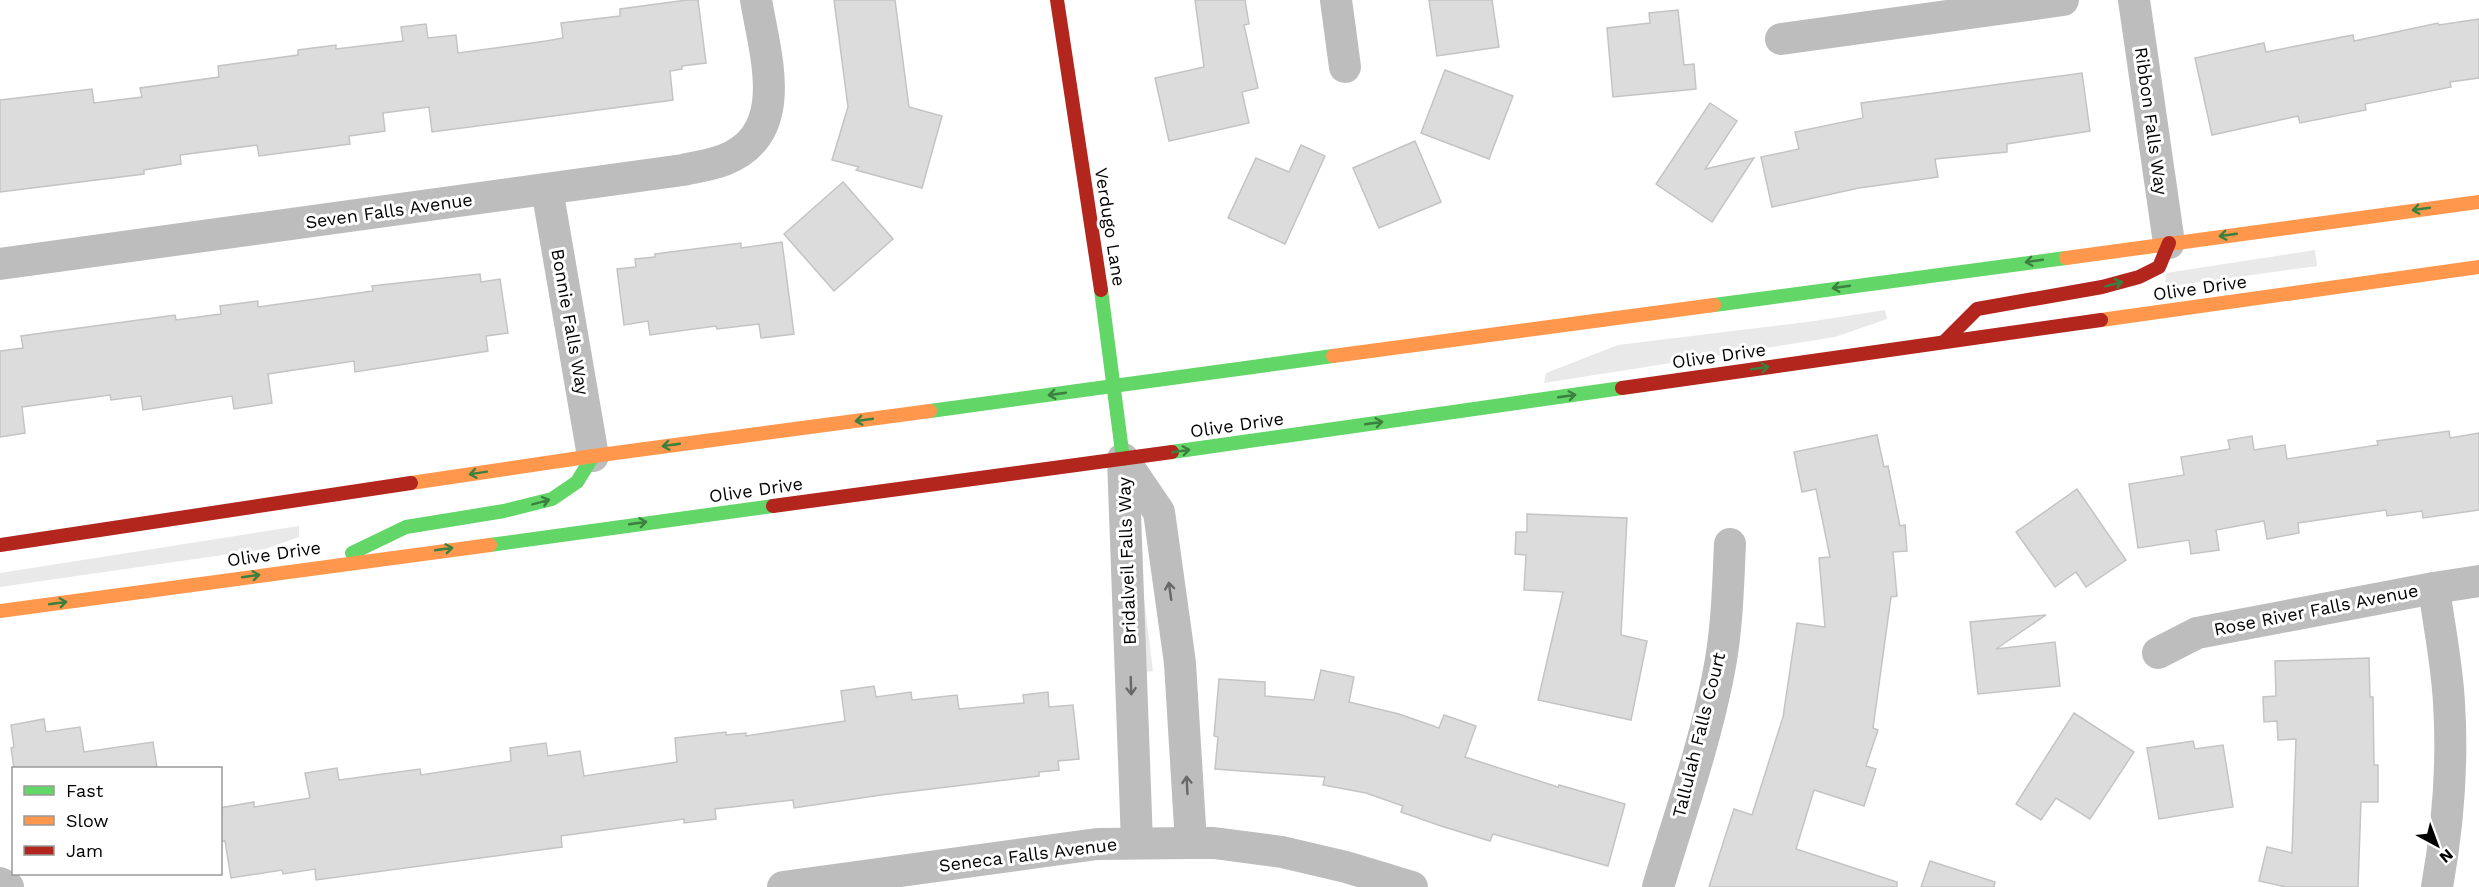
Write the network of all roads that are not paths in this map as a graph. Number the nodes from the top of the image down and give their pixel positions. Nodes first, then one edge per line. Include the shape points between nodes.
1 (756, 0) edge
2 (1057, 0) edge
3 (1336, 0) edge
4 (2063, 0) edge
5 (2134, 0) edge
6 (1781, 39) dead end
7 (1345, 67) dead end
8 (547, 189) junction
9 (2479, 201) edge
10 (2169, 243) junction
11 (0, 264) edge
12 (2479, 267) edge
13 (1945, 341) junction
14 (1115, 386) junction
15 (593, 456) junction
16 (1124, 459) junction
17 (1730, 544) dead end
18 (0, 545) edge
19 (326, 565) junction
20 (2479, 581) edge
21 (2434, 588) junction
22 (0, 611) edge
23 (2158, 653) dead end
24 (1137, 843) junction
25 (1191, 843) junction
26 (0, 883) edge
27 (8, 887) edge
28 (783, 887) edge
29 (1412, 887) edge
30 (1658, 887) edge
31 (2438, 887) edge

1 - 8 street, Seven Falls Avenue via 770,86 764,126 748,145 725,160 683,170
2 - 14 main road, Verdugo Lane
3 - 7 street
4 - 6 street
5 - 10 street, Ribbon Falls Way
8 - 11 street, Seven Falls Avenue
8 - 15 street, Bonnie Falls Way
9 -> 10 main road
13 -> 10 main road via 1977,309 2139,277 2159,267
10 -> 14 main road
12 - 13 main road, Olive Drive
16 -> 13 main road, Olive Drive
14 -> 15 main road
14 - 16 main road, Verdugo Lane
15 -> 18 main road
19 -> 15 main road via 406,527 504,512 552,499 577,482
19 -> 16 main road, Olive Drive
16 -> 24 street, Bridalveil Falls Way
25 -> 16 street, Bridalveil Falls Way via 1180,663 1159,512
17 - 30 street, Tallulah Falls Court via 1718,676
22 -> 19 main road, Olive Drive
20 - 21 street, Rose River Falls Avenue
21 - 23 street, Rose River Falls Avenue via 2197,633
21 - 31 street via 2449,701 2451,766
24 - 25 street, Seneca Falls Avenue
24 - 28 street, Seneca Falls Avenue via 1097,844
25 - 29 street, Seneca Falls Avenue via 1282,852
26 - 27 street

